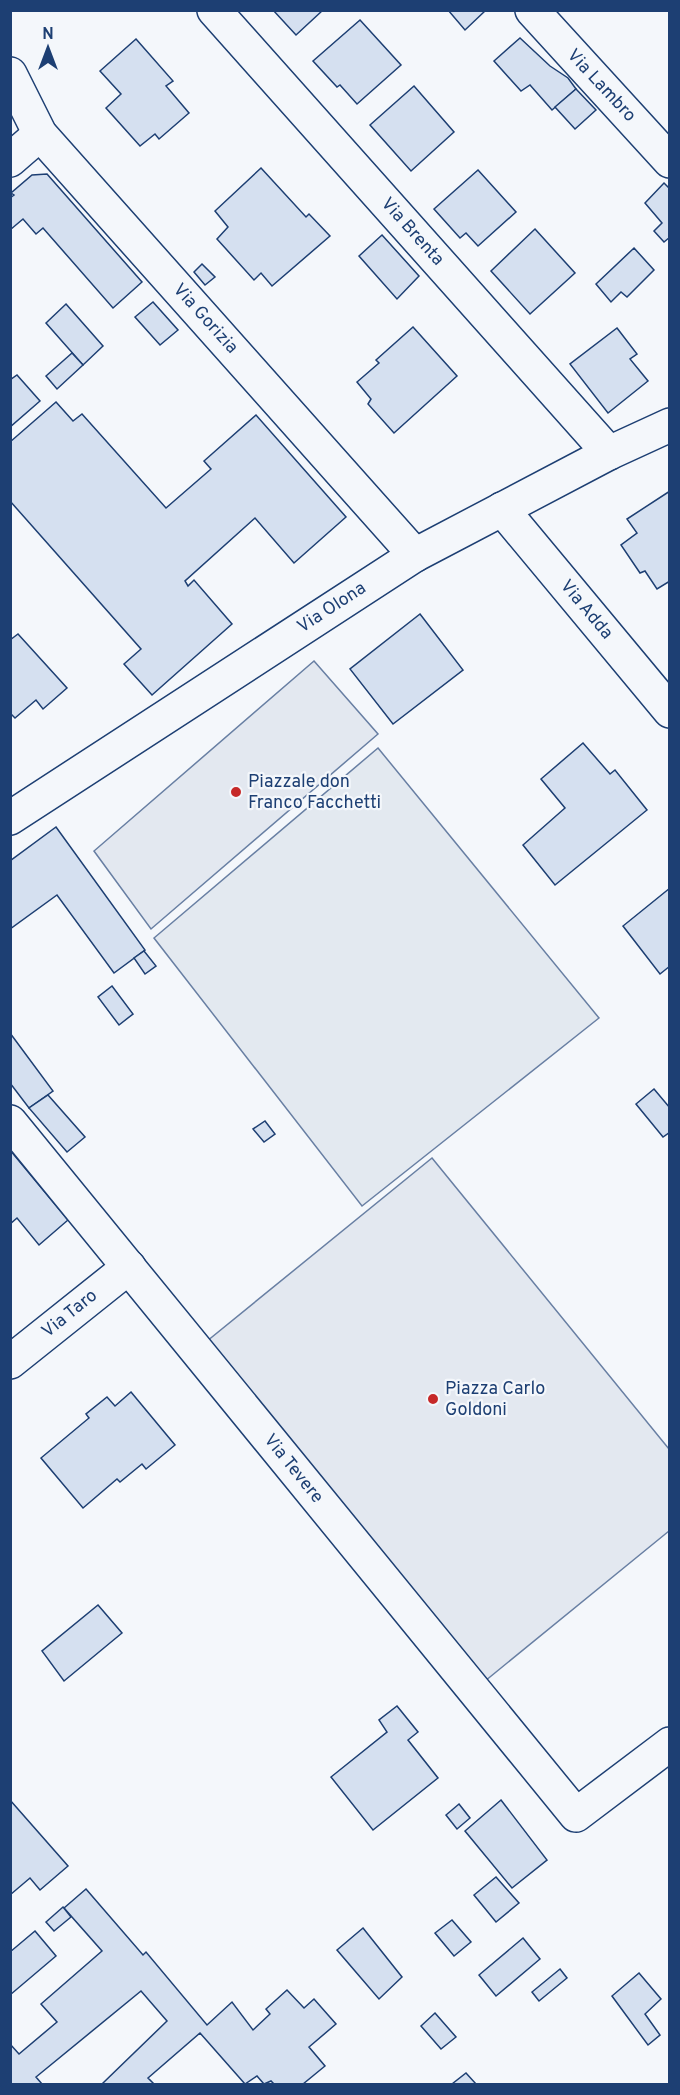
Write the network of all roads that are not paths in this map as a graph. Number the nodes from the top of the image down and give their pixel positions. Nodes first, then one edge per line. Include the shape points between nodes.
1 (214, 10) edge
2 (532, 10) edge
3 (10, 74) edge
4 (40, 134) junction
5 (10, 160) edge
6 (669, 160) edge
7 (669, 425) edge
8 (609, 453) junction
9 (502, 509) junction
10 (414, 555) junction
11 (669, 711) edge
12 (10, 818) edge
13 (10, 1122) edge
14 (129, 1267) junction
15 (10, 1362) edge
16 (669, 1744) edge

1 - 8 street, Via Brenta
2 - 6 street, Via Lambro
3 - 4 street, Via Gorizia
4 - 5 street
4 - 10 street, Via Gorizia
7 - 8 street, Via Olona
8 - 9 street, Via Olona
9 - 10 street, Via Olona
9 - 11 street, Via Adda
10 - 12 street, Via Olona
13 - 14 street, Via Tevere
14 - 15 street, Via Taro
14 - 16 street, Via Tevere via 576,1815

